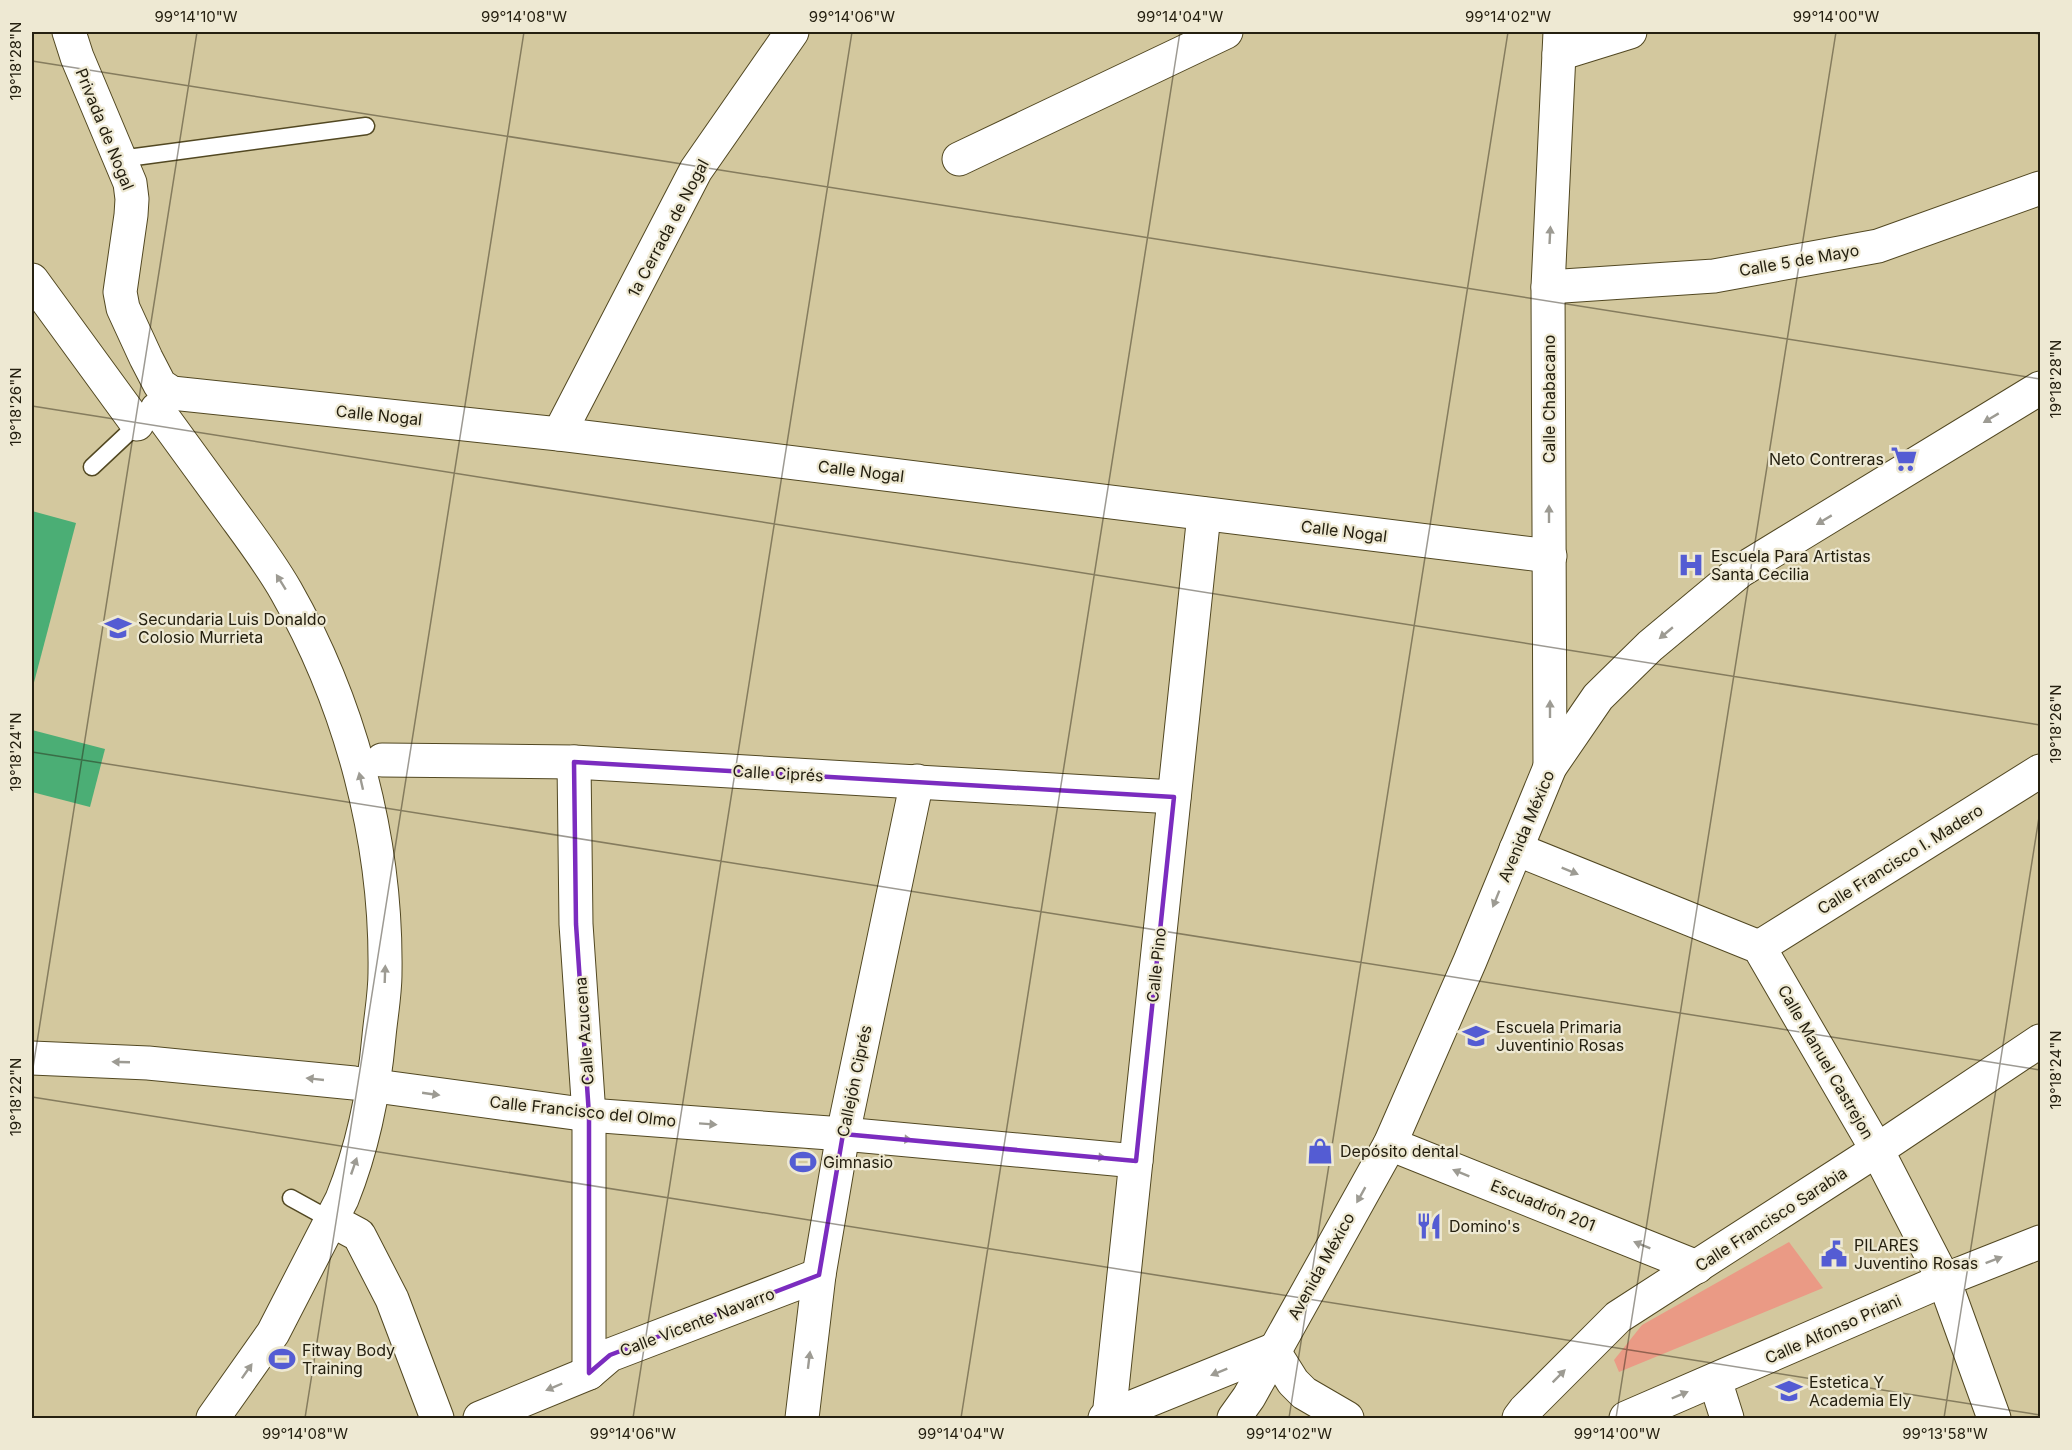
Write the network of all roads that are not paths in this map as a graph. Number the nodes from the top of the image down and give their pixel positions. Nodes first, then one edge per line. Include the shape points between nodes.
1 (69, 32) edge
2 (792, 32) edge
3 (1226, 32) edge
4 (1630, 32) edge
5 (1559, 43) edge
6 (366, 126) dead end
7 (120, 159) junction
8 (959, 159) dead end
9 (2040, 188) edge
10 (32, 280) edge
11 (1548, 287) junction
12 (2040, 388) edge
13 (156, 409) junction
14 (559, 434) junction
15 (92, 467) dead end
16 (1204, 514) junction
17 (1550, 556) junction
18 (382, 760) dead end
19 (574, 762) junction
20 (1550, 767) junction
21 (2040, 771) edge
22 (917, 781) junction
23 (1174, 797) junction
24 (1516, 849) junction
25 (1759, 947) junction
26 (2040, 1041) edge
27 (32, 1058) edge
28 (373, 1086) junction
29 (589, 1115) junction
30 (843, 1134) junction
31 (1390, 1144) junction
32 (1878, 1150) junction
33 (1136, 1161) junction
34 (291, 1198) dead end
35 (331, 1220) junction
36 (2040, 1242) edge
37 (1697, 1267) junction
38 (819, 1275) junction
39 (1944, 1280) junction
40 (1273, 1350) junction
41 (589, 1372) junction
42 (1715, 1380) junction
43 (1304, 1393) junction
44 (1241, 1408) edge
45 (1107, 1418) edge
46 (213, 1419) edge
47 (437, 1419) edge
48 (480, 1419) edge
49 (802, 1419) edge
50 (1347, 1419) edge
51 (1519, 1419) edge
52 (1626, 1419) edge
53 (1727, 1419) edge
54 (1994, 1419) edge

1 - 7 street, Privada de Nogal
2 - 14 street, 1a Cerrada de Nogal via 696,171
3 - 8 street
4 - 5 street
11 -> 5 street, Calle Chabacano
6 - 7 lane
7 - 13 street, Privada de Nogal via 132,199 120,292 123,308 160,385
9 - 11 street, Calle 5 de Mayo via 1878,246 1714,276
10 - 13 street
17 -> 11 street, Calle Chabacano
12 -> 20 street, Avenida México via 1740,571 1650,646 1598,698
13 - 14 street, Calle Nogal
13 - 15 lane
28 -> 13 street via 386,975 384,923 379,862 347,724 320,656 286,591
14 - 16 street, Calle Nogal
16 - 17 street, Calle Nogal
16 - 23 street, Calle Pino
20 -> 17 street, Calle Chabacano
18 - 19 street, Calle Ciprés
19 - 22 street, Calle Ciprés
19 - 29 street, Calle Azucena via 576,924
20 - 24 street, Avenida México
21 - 25 street, Calle Francisco I. Madero
22 - 23 street, Calle Ciprés
22 - 30 street, Callejón Ciprés
23 - 33 street, Calle Pino
24 -> 25 street
24 -> 31 street, Avenida México
25 - 32 street, Calle Manuel Castrejon
26 - 32 street, Calle Francisco Sarabia
28 -> 27 street, Calle Francisco del Olmo via 148,1063
28 -> 29 street, Calle Francisco del Olmo
35 -> 28 street via 360,1148
29 -> 30 street, Calle Francisco del Olmo
29 - 41 street, Calle Azucena
30 -> 33 street, Calle Francisco del Olmo
30 - 38 street, Callejón Ciprés
37 -> 31 street, Escuadrón 201
31 -> 40 street, Avenida México
32 - 37 street, Calle Francisco Sarabia
32 - 39 street, Calle Manuel Castrejon
33 - 45 street, Calle Pino
34 - 35 lane
46 -> 35 street via 273,1333
35 - 47 street via 359,1235 393,1299
39 -> 36 street, Calle Alfonso Priani
51 -> 37 street, Calle Francisco Sarabia via 1618,1317
38 - 41 street, Calle Vicente Navarro via 610,1355
49 -> 38 street, Callejón Ciprés
39 - 42 street, Calle Alfonso Priani
39 - 54 street, Calle Manuel Castrejon
40 - 43 street
40 - 44 street, Avenida México
40 -> 45 street
41 -> 48 street, Calle Vicente Navarro
52 -> 42 street, Calle Alfonso Priani
42 - 53 street
43 - 44 street via 1280,1392
43 - 50 street

